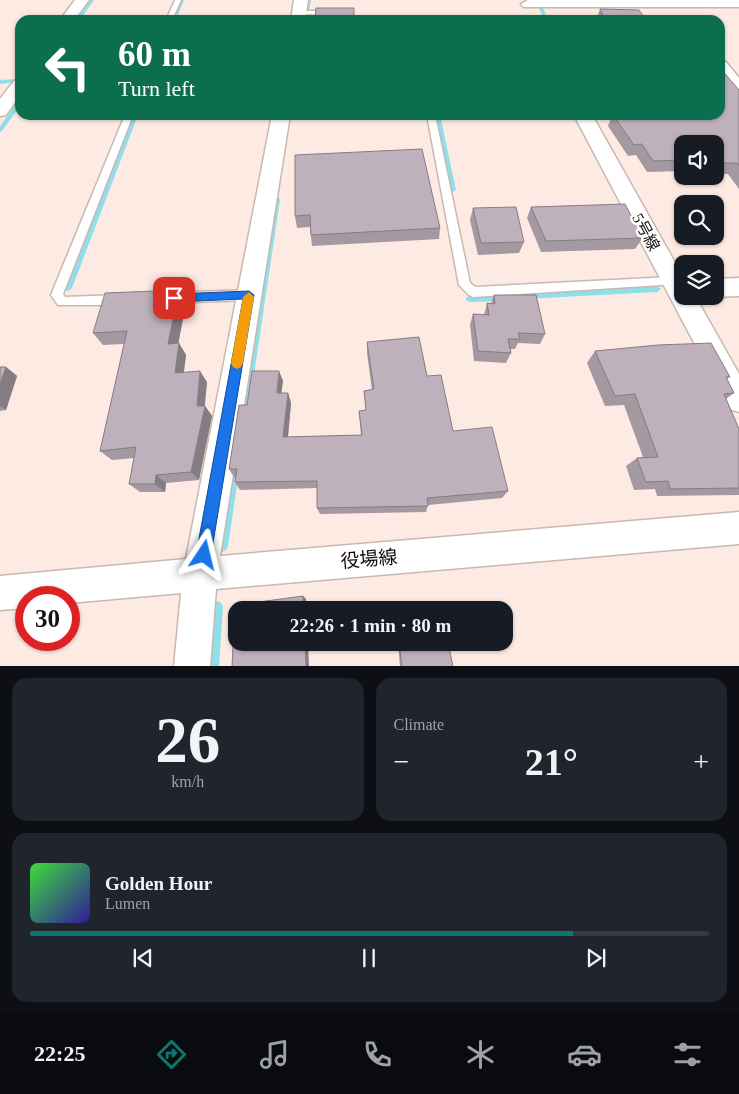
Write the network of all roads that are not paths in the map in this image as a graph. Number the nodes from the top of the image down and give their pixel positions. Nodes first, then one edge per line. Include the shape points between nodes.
1 (82, 0) edge
2 (178, 0) edge
3 (528, 2) edge
4 (739, 3) edge
5 (300, 11) edge
6 (342, 12) edge
7 (71, 15) edge
8 (171, 15) edge
9 (534, 15) edge
10 (725, 63) edge
11 (15, 82) edge
12 (739, 88) edge
13 (0, 112) edge
14 (127, 120) edge
15 (280, 120) edge
16 (431, 120) edge
17 (586, 120) edge
18 (674, 280) edge
19 (674, 287) edge
20 (739, 287) edge
21 (724, 288) edge
22 (249, 295) junction
23 (150, 299) edge
24 (131, 300) edge
25 (688, 305) edge
26 (739, 400) edge
27 (739, 528) edge
28 (200, 574) junction
29 (0, 593) edge
30 (192, 666) edge

1 - 7 street
2 - 8 lane
3 - 4 street
3 - 9 street
5 - 6 lane
10 - 12 street
11 - 13 street
14 - 24 lane via 56,294 62,302
15 - 22 street
16 - 19 lane via 465,285 473,292
17 - 18 street, 5号線
20 - 21 street
22 - 23 lane
22 - 28 street
25 - 26 street, 5号線
27 - 28 street, 役場線
28 - 29 street, 役場線
28 - 30 street

